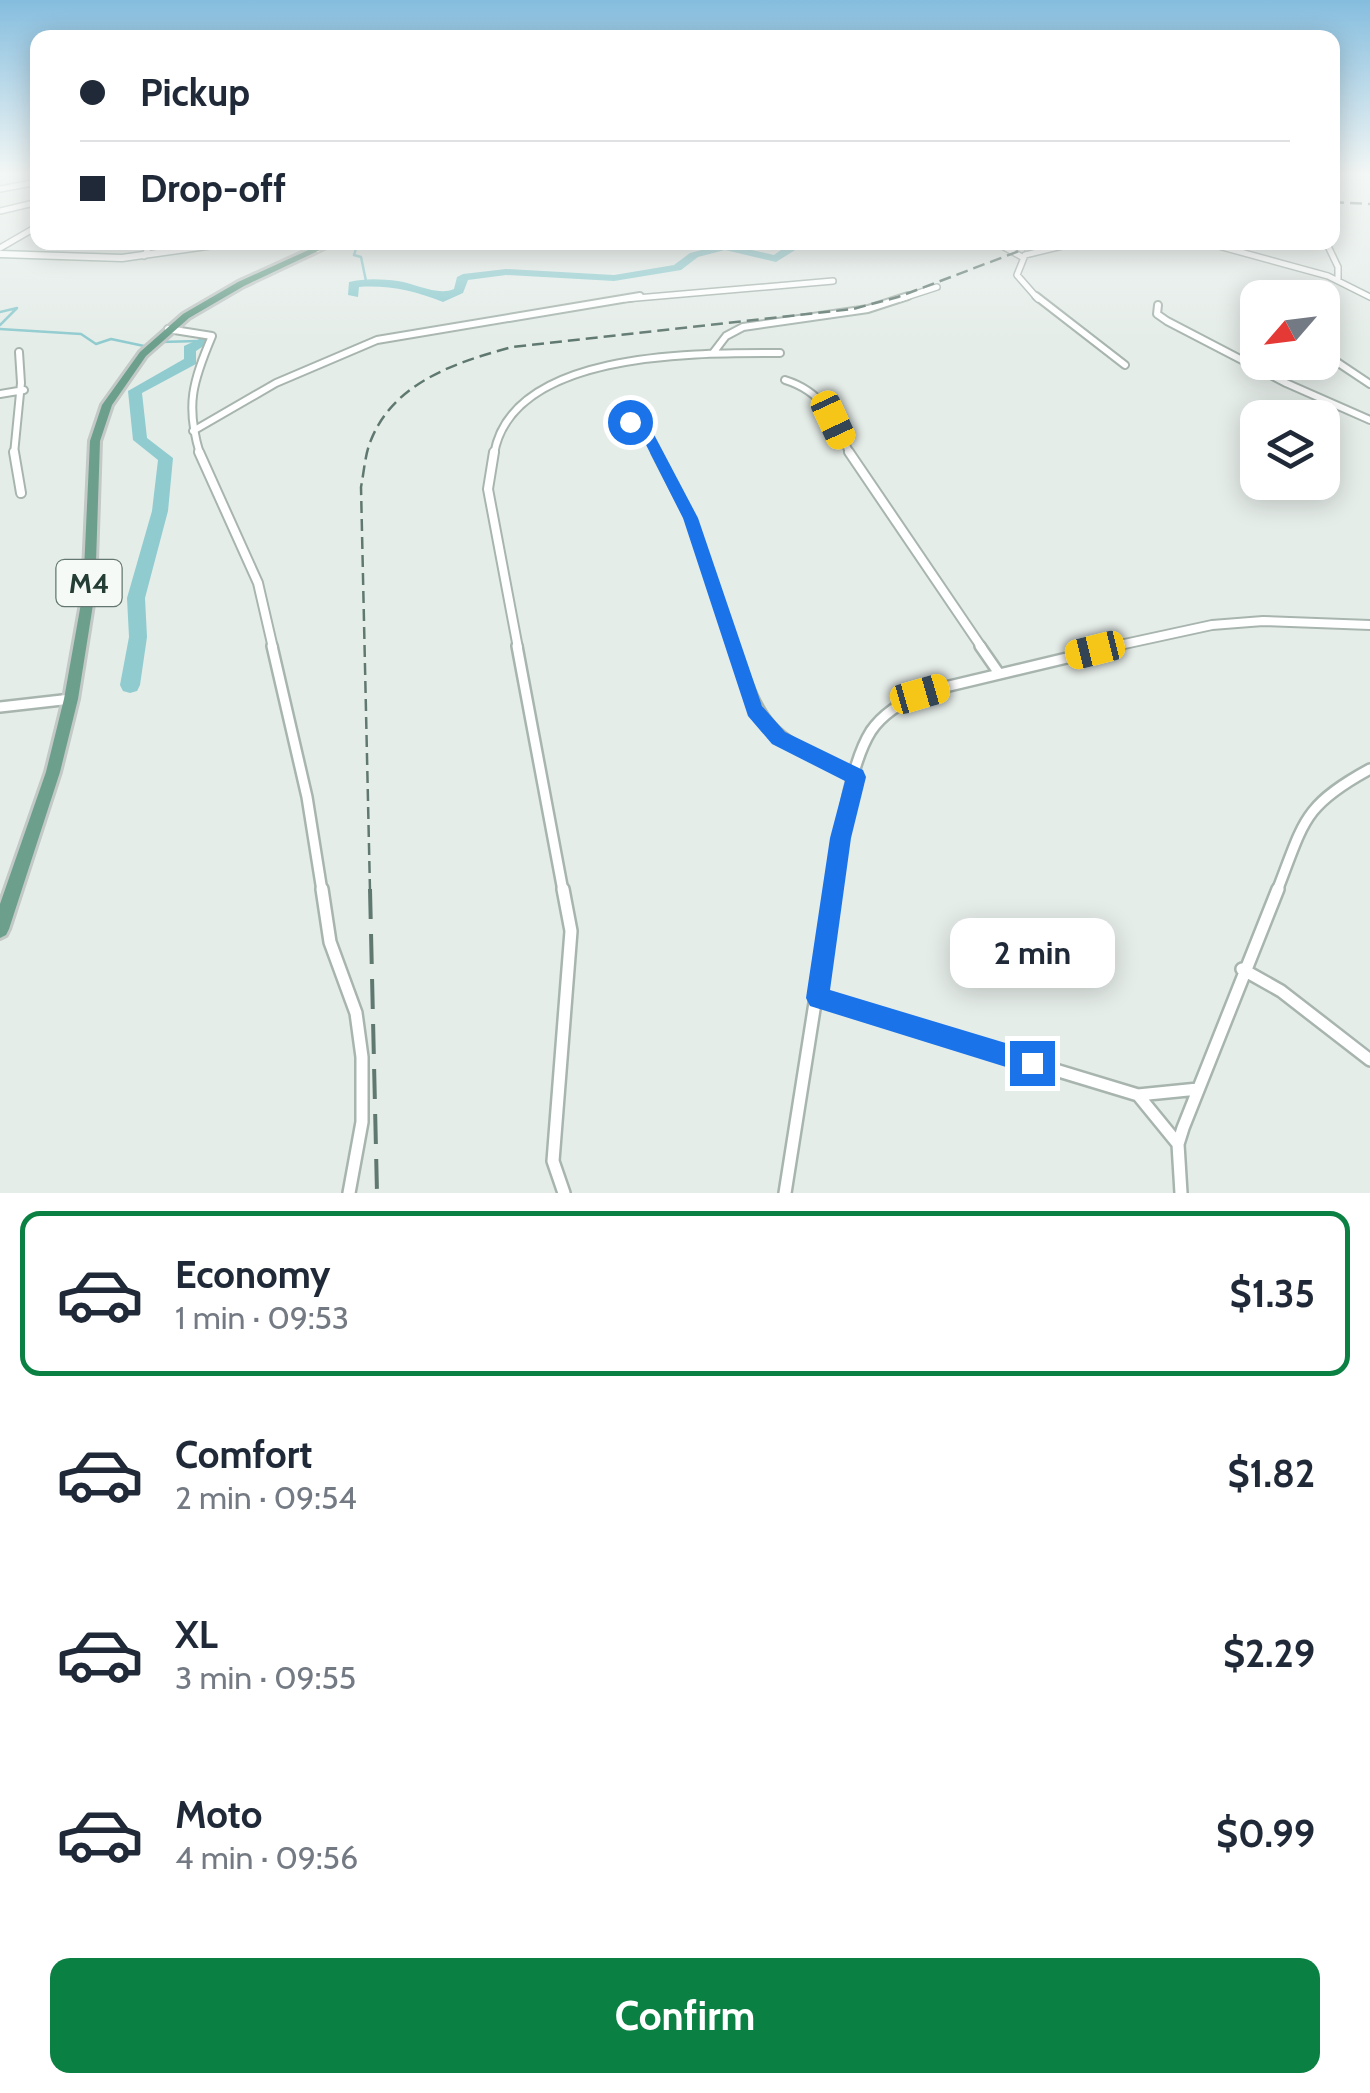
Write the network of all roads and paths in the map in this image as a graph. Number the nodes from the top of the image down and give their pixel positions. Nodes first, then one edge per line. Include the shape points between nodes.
1 (30, 231) edge
2 (147, 250) edge
3 (183, 250) edge
4 (317, 250) edge
5 (1009, 250) edge
6 (1048, 250) edge
7 (1232, 250) edge
8 (1330, 250) edge
9 (0, 251) edge
10 (144, 256) junction
11 (1022, 257) junction
12 (1338, 280) joint
13 (833, 281) dead end
14 (1340, 281) edge
15 (937, 287) dead end
16 (1370, 297) edge
17 (1158, 305) dead end
18 (168, 329) junction
19 (18, 352) dead end
20 (713, 353) junction
21 (780, 353) dead end
22 (1340, 364) edge
23 (1125, 365) dead end
24 (785, 380) dead end
25 (1370, 384) edge
26 (24, 390) junction
27 (0, 394) edge
28 (1370, 420) edge
29 (630, 422) dead end
30 (193, 431) junction
31 (21, 494) dead end
32 (1370, 625) edge
33 (998, 672) junction
34 (71, 699) junction
35 (0, 707) edge
36 (1370, 769) edge
37 (856, 777) junction
38 (0, 929) edge
39 (1242, 969) junction
40 (818, 998) junction
41 (1370, 1060) edge
42 (1198, 1089) junction
43 (1138, 1095) junction
44 (1178, 1144) junction
45 (349, 1193) edge
46 (564, 1193) edge
47 (786, 1193) edge
48 (1181, 1193) edge

1 - 9 street
2 - 10 street
3 - 10 street
4 - 18 main road, M4 via 220,295
5 - 11 street
6 - 11 street
7 - 12 street
8 - 12 street
9 - 10 street
11 - 23 street via 1017,274 1042,303
13 - 30 street via 647,295 391,337 276,383
14 - 16 street
15 - 20 street via 868,309 743,327
17 - 28 street via 1166,322
18 - 30 street via 212,336 191,386
18 - 34 main road, M4 via 131,367 99,424 89,592
19 - 26 street
20 - 21 street
20 - 46 street via 622,363 546,387 521,402 487,456 571,931 553,1161
22 - 25 street
24 - 33 street via 830,407 852,460
26 - 27 street
26 - 31 street via 14,431
29 - 37 street via 644,428 690,518 755,710 779,738
30 - 45 street via 258,583 308,797 330,942 356,1014 362,1122
32 - 33 street via 1231,622
33 - 37 street via 893,708 871,732
34 - 35 street
34 - 38 main road, M4
36 - 39 street via 1326,792 1310,809
37 - 40 street via 840,838
39 - 41 street
39 - 42 street
40 - 43 street
40 - 47 street
42 - 43 street
42 - 44 street
43 - 44 street
44 - 48 street

